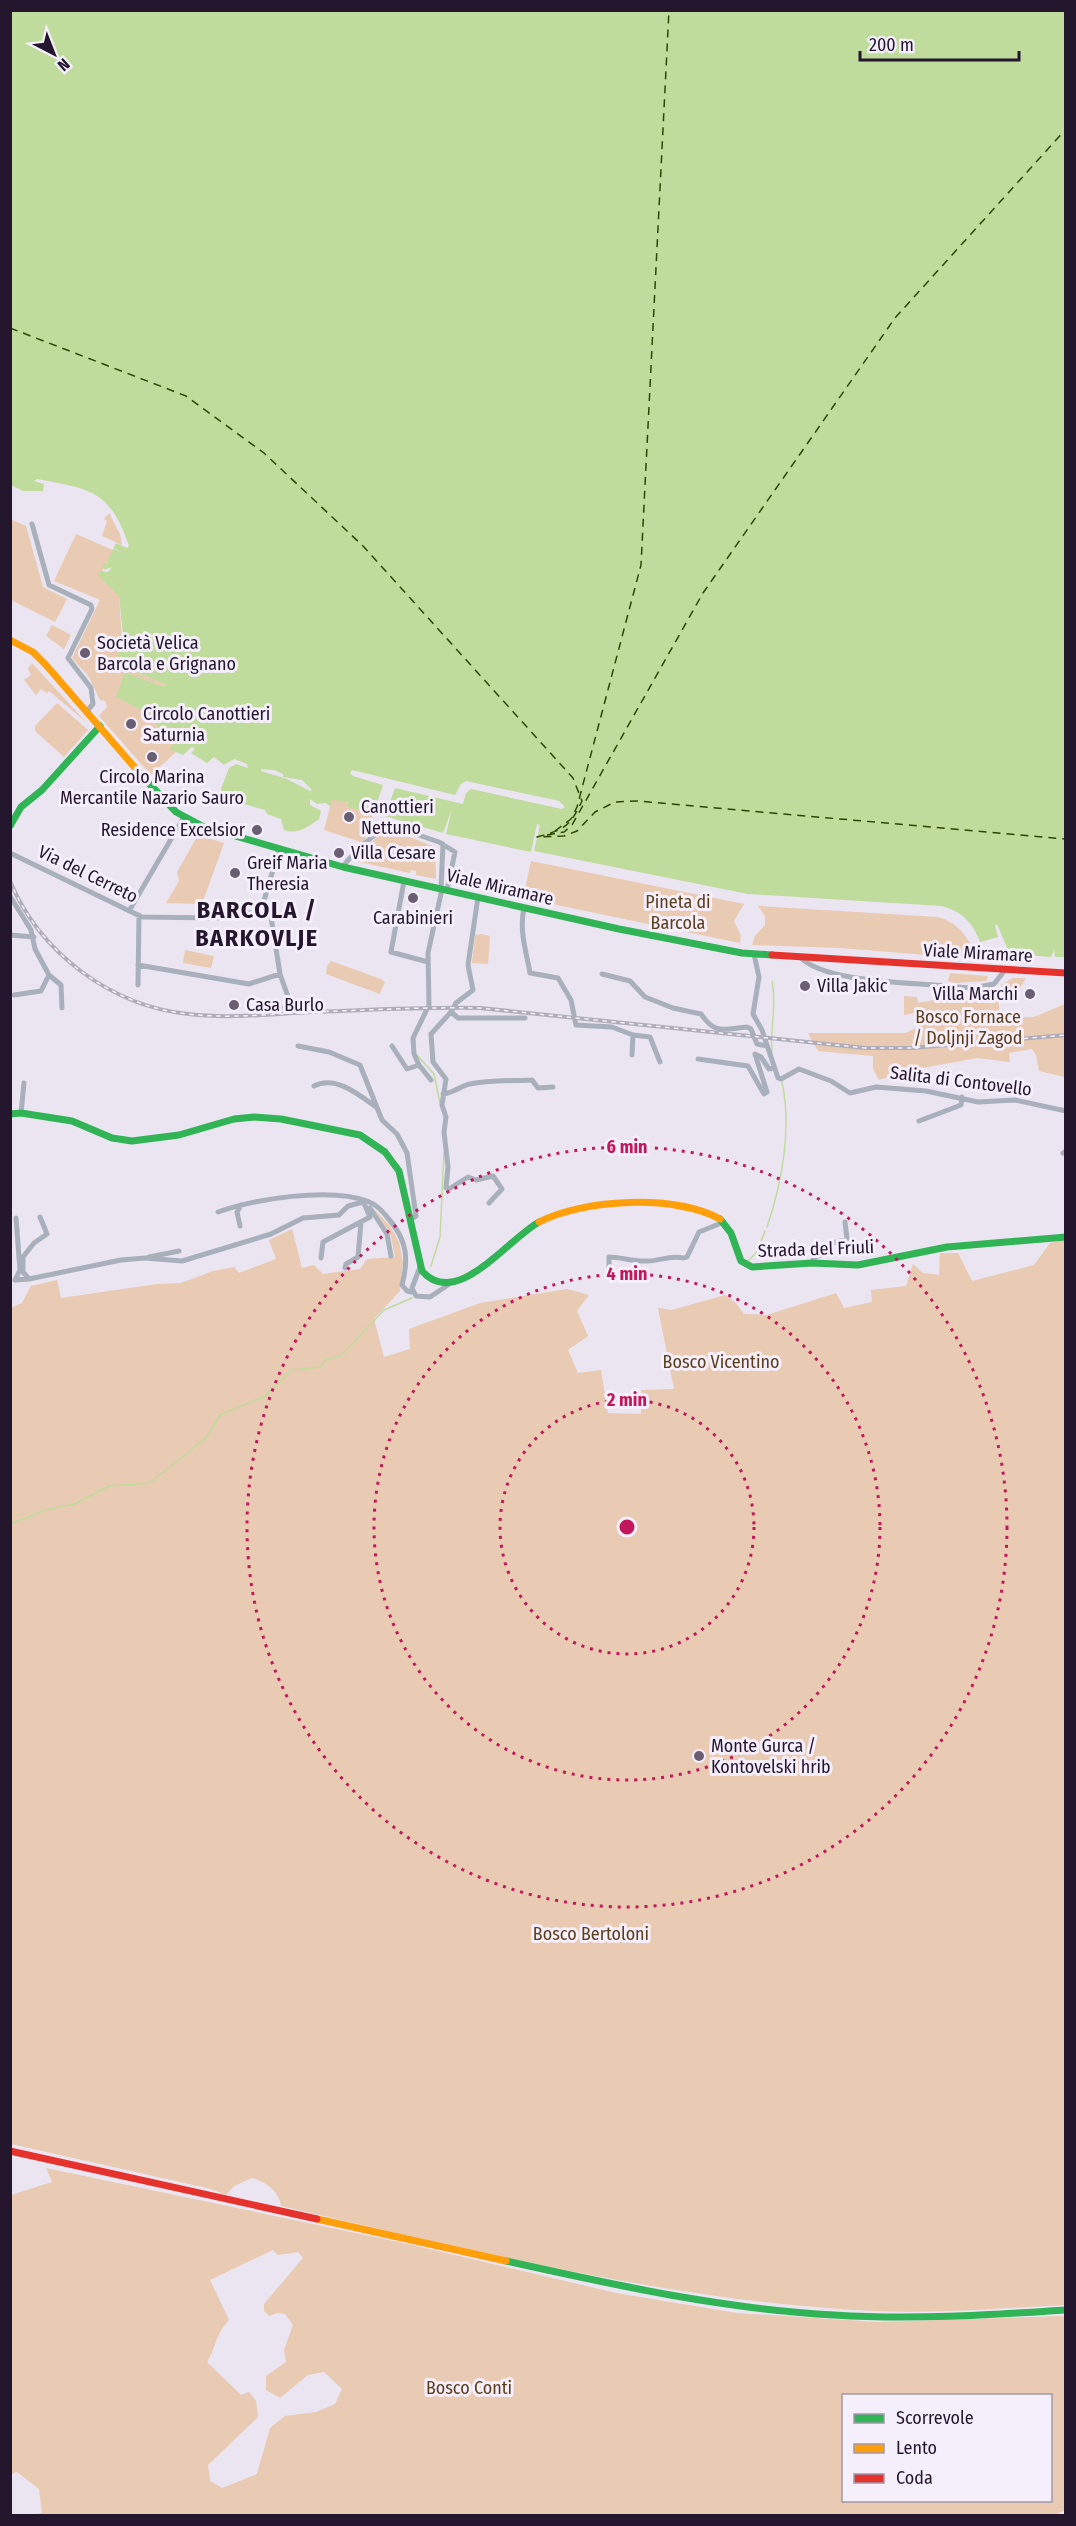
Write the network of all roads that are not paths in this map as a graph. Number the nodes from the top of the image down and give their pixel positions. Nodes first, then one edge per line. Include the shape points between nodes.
1 (32, 524) dead end
2 (10, 640) edge
3 (87, 711) junction
4 (100, 726) junction
5 (184, 817) junction
6 (10, 826) edge
7 (442, 844) junction
8 (279, 849) junction
9 (10, 853) edge
10 (343, 867) junction
11 (404, 881) junction
12 (443, 889) junction
13 (10, 896) edge
14 (478, 897) junction
15 (524, 908) junction
16 (129, 911) junction
17 (261, 911) junction
18 (139, 915) junction
19 (10, 935) edge
20 (34, 937) junction
21 (754, 954) junction
22 (800, 957) junction
23 (428, 962) junction
24 (138, 965) junction
25 (1005, 970) junction
26 (1065, 973) edge
27 (280, 974) junction
28 (602, 974) dead end
29 (49, 975) junction
30 (138, 985) dead end
31 (14, 994) dead end
32 (62, 1008) dead end
33 (263, 1009) dead end
34 (451, 1012) junction
35 (525, 1018) dead end
36 (633, 1035) junction
37 (298, 1046) dead end
38 (392, 1046) dead end
39 (767, 1046) junction
40 (632, 1055) dead end
41 (698, 1059) dead end
42 (660, 1062) dead end
43 (419, 1065) junction
44 (773, 1068) junction
45 (431, 1080) dead end
46 (24, 1083) dead end
47 (314, 1086) dead end
48 (553, 1087) dead end
49 (443, 1094) junction
50 (962, 1097) junction
51 (376, 1107) junction
52 (1065, 1111) edge
53 (21, 1113) junction
54 (10, 1114) edge
55 (920, 1121) dead end
56 (364, 1201) junction
57 (489, 1203) dead end
58 (242, 1204) junction
59 (218, 1212) dead end
60 (40, 1217) dead end
61 (16, 1218) dead end
62 (411, 1219) junction
63 (361, 1222) junction
64 (724, 1222) junction
65 (846, 1222) dead end
66 (240, 1226) dead end
67 (1065, 1237) edge
68 (178, 1251) dead end
69 (392, 1256) dead end
70 (145, 1258) junction
71 (321, 1258) dead end
72 (812, 1263) junction
73 (420, 1267) junction
74 (345, 1268) dead end
75 (609, 1270) dead end
76 (29, 1279) junction
77 (448, 1285) junction
78 (412, 1292) junction
79 (10, 2151) edge
80 (1065, 2310) edge

1 - 3 street via 49,585 91,605 68,658 93,691 93,704
2 - 3 main road, Viale Miramare via 40,658
3 - 4 main road, Viale Miramare
4 - 5 main road, Viale Miramare via 162,800
4 - 6 main road via 42,790 21,807
5 - 8 main road, Viale Miramare via 204,827
5 - 16 street
7 - 10 street via 387,825
7 - 12 street
7 - 12 street via 455,852
8 - 10 main road, Viale Miramare
8 - 17 street
9 - 16 street, Via del Cerreto
10 - 11 main road, Viale Miramare
11 - 12 main road, Viale Miramare
11 - 23 street via 391,952
12 - 14 main road, Viale Miramare
12 - 23 street
13 - 20 street
14 - 15 main road, Viale Miramare
14 - 34 street via 468,965 473,990 456,1002
15 - 21 main road, Viale Miramare
15 - 36 street via 521,935 530,973 558,978 571,1000 576,1026 612,1027
16 - 18 street, Via del Cerreto
17 - 18 street, Via del Cerreto via 217,918
17 - 27 street via 271,916
18 - 24 street
19 - 20 street
20 - 29 street via 35,949
21 - 22 main road, Viale Miramare
21 - 39 street via 759,978 753,1014
22 - 25 main road, Viale Miramare
22 - 25 street via 815,968 845,975 956,987 994,984
23 - 43 street via 429,1005 413,1038
24 - 27 street via 249,984
24 - 30 street
25 - 26 main road, Viale Miramare
27 - 33 street via 292,1008
28 - 39 street via 630,981 645,997 701,1014 715,1029 747,1027 757,1044
29 - 31 street via 41,991
29 - 32 street via 62,985
34 - 35 street via 458,1018
34 - 49 street via 430,1038 433,1062 446,1078
36 - 40 street
36 - 42 street via 650,1037
37 - 51 street via 322,1050 360,1065
38 - 43 street via 407,1069
39 - 44 street
41 - 44 street via 748,1066 764,1094 767,1092 755,1054 769,1069
43 - 45 street
44 - 50 street, Salita di Contovello via 781,1079 799,1069 850,1093 876,1087
46 - 53 street
47 - 51 street via 323,1081 335,1083
48 - 49 street via 538,1088 532,1080 472,1084
49 - 57 street via 447,1188 468,1177 476,1180 493,1176 502,1189
50 - 52 street, Salita di Contovello via 978,1102 1014,1100
50 - 55 street via 961,1105
51 - 62 street via 407,1153 416,1216
53 - 54 main road
53 - 62 main road via 72,1121 132,1142 254,1117 354,1132 378,1147 396,1165
56 - 58 street via 298,1195
56 - 63 street via 370,1217
56 - 69 street via 387,1234
56 - 70 street via 348,1206 339,1215 303,1218 271,1234 182,1261
56 - 78 street via 379,1208 402,1235 407,1262 402,1286
58 - 59 street
58 - 66 street via 237,1212
60 - 76 street via 47,1234 23,1257 23,1272
61 - 76 street via 20,1270 15,1280
62 - 73 main road
63 - 71 street via 323,1242
63 - 74 street via 358,1257 346,1263
64 - 72 main road, Strada del Friuli via 733,1233 744,1264 758,1267
64 - 75 street via 699,1232 687,1257 648,1261 609,1257
64 - 77 main road via 688,1206 577,1208 533,1226 467,1276
65 - 72 street via 847,1239 832,1243
67 - 72 main road, Strada del Friuli via 947,1247 858,1265
68 - 70 street
70 - 76 street
73 - 77 main road via 430,1280
73 - 78 street
77 - 78 street via 430,1296 416,1296
79 - 80 main road via 661,2293 862,2317

